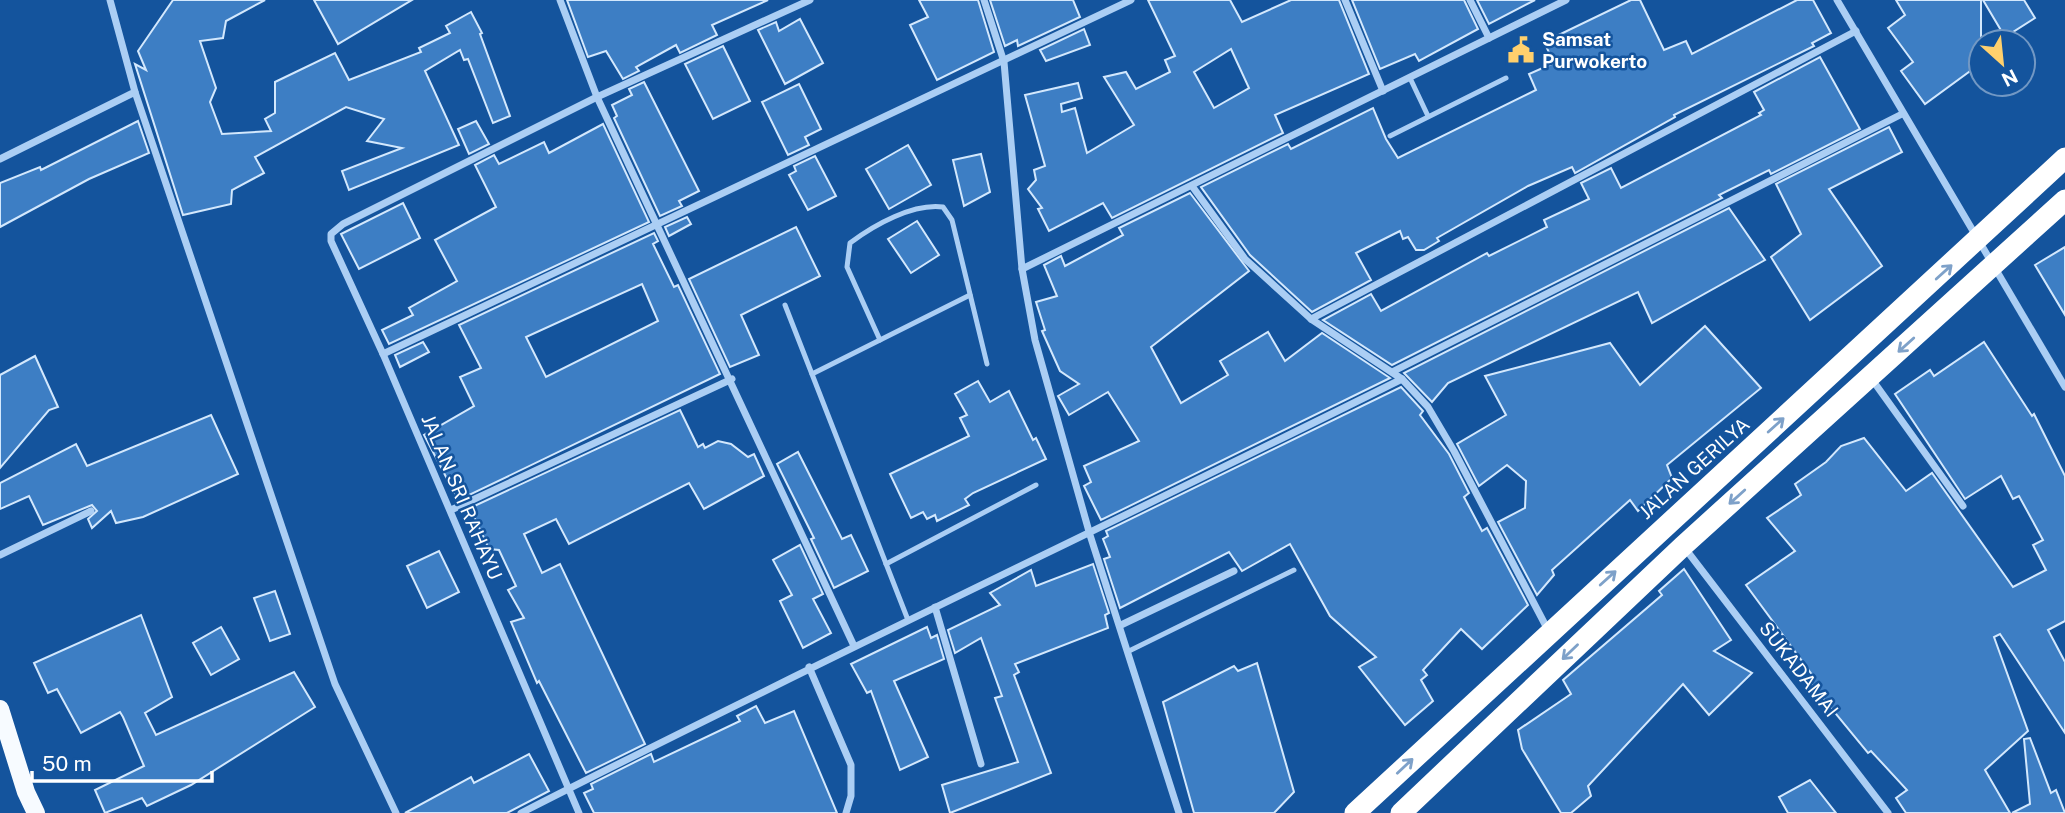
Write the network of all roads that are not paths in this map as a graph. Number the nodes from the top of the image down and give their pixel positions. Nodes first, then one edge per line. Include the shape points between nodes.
1 (110, 0) edge
2 (559, 0) edge
3 (810, 0) edge
4 (984, 0) edge
5 (1130, 0) edge
6 (1345, 0) edge
7 (1470, 0) edge
8 (1566, 0) edge
9 (1837, 0) edge
10 (1856, 32) junction
11 (1489, 38) junction
12 (1004, 62) junction
13 (1410, 78) junction
14 (1506, 78) dead end
15 (1383, 91) junction
16 (135, 92) junction
17 (597, 97) junction
18 (1902, 114) junction
19 (1428, 116) junction
20 (1390, 136) dead end
21 (0, 159) edge
22 (2065, 159) edge
23 (1192, 186) junction
24 (2065, 200) edge
25 (656, 223) junction
26 (1978, 241) junction
27 (1995, 266) junction
28 (1022, 269) junction
29 (970, 295) junction
30 (785, 305) dead end
31 (1311, 319) junction
32 (880, 340) junction
33 (383, 354) junction
34 (987, 364) dead end
35 (1392, 372) junction
36 (812, 374) junction
37 (1870, 377) junction
38 (732, 379) junction
39 (1402, 379) junction
40 (2065, 387) edge
41 (1036, 485) dead end
42 (1962, 506) dead end
43 (91, 510) dead end
44 (451, 510) junction
45 (1090, 535) junction
46 (1683, 546) junction
47 (0, 555) edge
48 (886, 564) junction
49 (1294, 570) dead end
50 (1234, 571) dead end
51 (935, 607) junction
52 (1571, 611) junction
53 (908, 620) junction
54 (1121, 625) junction
55 (1549, 632) junction
56 (1591, 632) junction
57 (854, 646) junction
58 (1129, 651) junction
59 (809, 667) junction
60 (0, 709) edge
61 (981, 764) dead end
62 (569, 788) junction
63 (36, 813) edge
64 (396, 813) edge
65 (521, 813) edge
66 (579, 813) edge
67 (846, 813) edge
68 (1179, 813) edge
69 (1356, 813) edge
70 (1401, 813) edge
71 (1888, 813) edge

1 - 16 street
2 - 17 street
3 - 17 street
4 - 12 street
5 - 12 street
6 - 15 street
7 - 11 street
8 - 11 street
9 - 10 street
10 - 18 street
10 - 31 street
11 - 13 street
12 - 25 street
12 - 28 street
13 - 15 street
13 - 19 lane
14 - 19 lane
15 - 23 street
16 - 21 street
16 - 64 street via 335,684
17 - 25 street
17 - 33 street, JALAN SRI RAHAYU via 334,230 331,241
18 - 26 street
18 - 35 street
19 - 20 lane
22 - 26 highway, JALAN GERILYA
23 - 28 street
23 - 31 street via 1245,259
24 - 27 highway
25 - 33 street
25 - 38 street
26 - 27 street
52 -> 26 highway, JALAN GERILYA
27 -> 37 highway
27 - 40 street
28 - 45 street via 1035,340
29 - 32 lane
29 - 32 lane via 952,220 943,207 929,205 865,231 850,243 847,267
29 - 34 lane
30 - 36 lane
31 - 35 street
32 - 36 lane
33 - 44 street, JALAN SRI RAHAYU
35 - 39 street
36 - 48 lane
37 - 42 street
37 -> 46 highway
38 - 44 street
38 - 57 street
39 - 45 street
39 - 55 street via 1428,407 1454,451
41 - 48 lane
43 - 47 street
44 - 62 street, JALAN SRI RAHAYU
45 - 51 street
45 - 54 street
46 - 56 highway
46 - 71 street, SUKADAMAI
48 - 53 lane
49 - 58 lane
50 - 54 street
51 - 53 street
51 - 61 street
52 - 55 highway, JALAN GERILYA
52 - 56 highway
53 - 57 street
54 - 58 street
69 -> 55 highway, JALAN GERILYA
56 -> 70 highway
57 - 59 street
58 - 68 street
59 - 62 street
59 - 67 street via 851,765
60 - 63 main road
62 - 65 street
62 - 66 street, JALAN SRI RAHAYU

